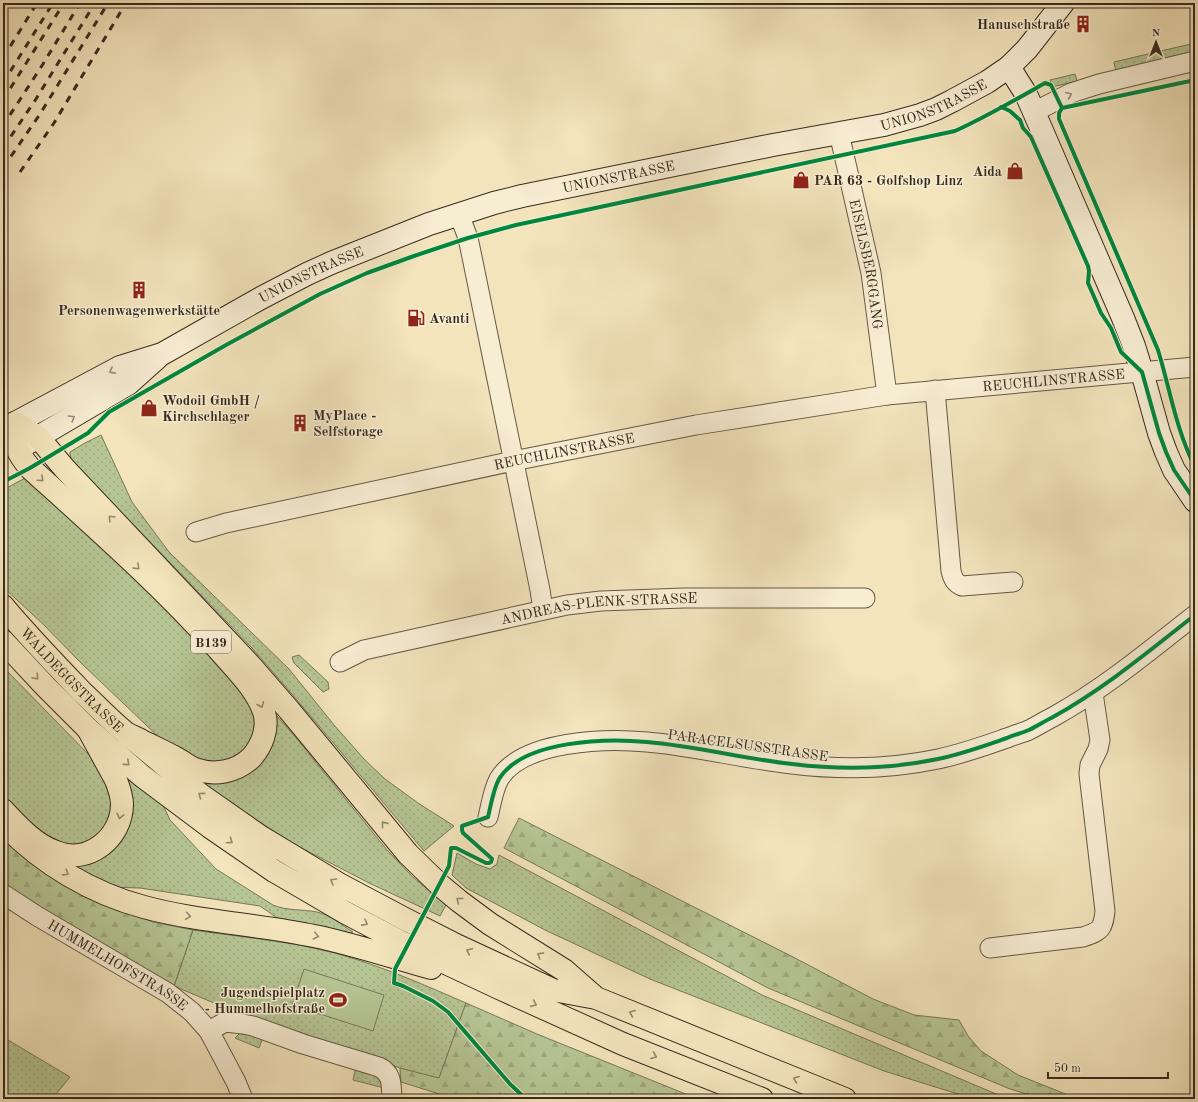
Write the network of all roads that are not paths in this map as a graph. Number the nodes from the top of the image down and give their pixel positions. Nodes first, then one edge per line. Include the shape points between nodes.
1 (1063, 3) edge
2 (1195, 61) edge
3 (1009, 67) junction
4 (1034, 112) junction
5 (839, 133) junction
6 (459, 214) junction
7 (162, 354) junction
8 (1195, 367) edge
9 (1142, 372) junction
10 (935, 390) junction
11 (887, 395) junction
12 (9, 426) edge
13 (38, 438) junction
14 (10, 453) edge
15 (513, 461) junction
16 (1195, 501) edge
17 (196, 532) dead end
18 (1013, 582) dead end
19 (864, 598) dead end
20 (3, 606) edge
21 (543, 610) junction
22 (1195, 615) edge
23 (3, 641) edge
24 (340, 662) dead end
25 (1093, 693) junction
26 (88, 729) junction
27 (127, 734) junction
28 (3, 810) edge
29 (488, 817) dead end
30 (3, 823) edge
31 (3, 894) edge
32 (990, 948) dead end
33 (499, 988) junction
34 (596, 998) junction
35 (209, 1031) junction
36 (243, 1099) edge
37 (392, 1099) edge
38 (762, 1099) edge
39 (845, 1099) edge

1 - 3 main road, UNIONSTRASSE via 1027,49
4 -> 2 street via 1071,93 1099,84
3 - 4 main road
3 - 5 main road, UNIONSTRASSE via 987,82 936,109 905,120
4 - 9 main road via 1123,318
5 - 6 main road, UNIONSTRASSE via 530,195
5 - 11 street, EISELSBERGGANG via 871,273
6 - 7 main road, UNIONSTRASSE via 392,238 307,274
6 - 15 street via 468,238
7 -> 12 main road, UNIONSTRASSE via 120,367
13 -> 7 main road, UNIONSTRASSE via 128,384
8 - 9 street, REUCHLINSTRASSE
9 - 10 street, REUCHLINSTRASSE
9 - 16 main road via 1166,452 1174,470
10 - 11 street, REUCHLINSTRASSE
10 - 18 street via 952,578 956,584 962,586
11 - 15 street, REUCHLINSTRASSE via 696,425
12 - 13 main road via 24,428
12 - 14 main road via 14,433
13 - 14 main road, UNIONSTRASSE
34 -> 13 main road via 564,970 490,924 425,872 250,666
14 -> 27 main road, B139 via 87,519 201,630 256,694 266,718 258,750 243,764 226,772 196,769
15 - 17 street, REUCHLINSTRASSE via 226,523
15 - 21 street
19 - 21 street, ANDREAS-PLENK-STRASSE via 622,600
20 - 27 main road, WALDEGGSTRASSE / B139 via 57,667
21 - 24 street, ANDREAS-PLENK-STRASSE via 364,650
22 - 25 street, PARACELSUSSTRASSE via 1116,678
23 -> 26 main road, WALDEGGSTRASSE
25 - 29 street, PARACELSUSSTRASSE via 1029,730 939,759 904,765 861,768 815,767 645,742 565,745 534,752 512,766 499,779
25 - 32 street via 1100,740 1089,774 1105,911 1103,924 1096,933 1084,937
26 -> 28 main road via 116,780 121,797 118,825 103,845 83,855 56,853 30,836
26 -> 33 main road via 142,776 274,871 352,916
34 -> 27 main road via 554,990 458,946 339,884 261,837 207,799
30 -> 33 main road via 31,849 54,865 80,882 110,896 178,915 314,936
31 - 35 street, HUMMELHOFSTRASSE via 168,993 192,1012
33 -> 38 main road via 624,1044
39 -> 34 main road
35 - 36 street, HUMMELHOFSTRASSE
35 - 37 street via 225,1022 253,1026 379,1067 388,1073

